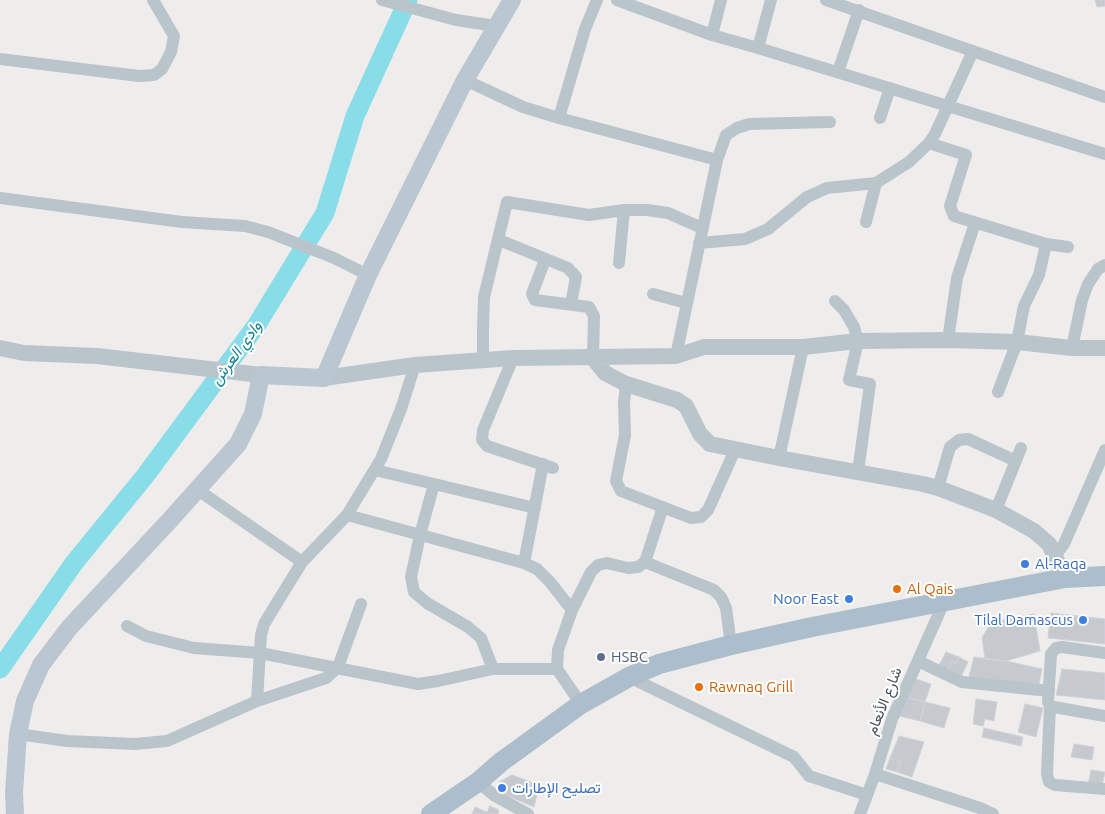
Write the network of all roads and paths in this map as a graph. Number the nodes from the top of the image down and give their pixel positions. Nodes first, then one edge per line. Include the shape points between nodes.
1 (154, 0) edge
2 (382, 0) edge
3 (512, 0) edge
4 (597, 0) edge
5 (617, 0) edge
6 (721, 0) edge
7 (771, 0) edge
8 (826, 0) edge
9 (859, 10) junction
10 (496, 26) junction
11 (712, 35) junction
12 (758, 48) junction
13 (973, 51) junction
14 (0, 59) edge
15 (838, 72) junction
16 (464, 80) junction
17 (890, 88) junction
18 (1105, 97) edge
19 (949, 106) junction
20 (559, 118) junction
21 (880, 118) dead end
22 (830, 122) dead end
23 (929, 143) junction
24 (1105, 154) edge
25 (717, 160) junction
26 (876, 183) junction
27 (0, 198) edge
28 (624, 210) junction
29 (866, 222) dead end
30 (975, 224) junction
31 (702, 228) junction
32 (499, 240) junction
33 (699, 242) junction
34 (1046, 244) junction
35 (1068, 247) dead end
36 (545, 260) junction
37 (620, 263) dead end
38 (1105, 265) edge
39 (368, 275) junction
40 (653, 294) dead end
41 (835, 301) dead end
42 (686, 303) junction
43 (571, 304) junction
44 (948, 340) junction
45 (858, 341) junction
46 (1017, 342) junction
47 (803, 346) junction
48 (0, 348) edge
49 (1072, 348) junction
50 (1105, 348) edge
51 (676, 356) junction
52 (513, 358) junction
53 (593, 358) junction
54 (483, 361) junction
55 (415, 365) junction
56 (261, 375) junction
57 (324, 378) junction
58 (626, 384) junction
59 (998, 392) dead end
60 (1021, 448) dead end
61 (735, 450) junction
62 (1105, 450) edge
63 (779, 458) junction
64 (1016, 461) junction
65 (375, 470) junction
66 (858, 472) junction
67 (434, 484) junction
68 (938, 488) junction
69 (198, 490) junction
70 (663, 507) junction
71 (535, 508) junction
72 (996, 510) junction
73 (347, 515) junction
74 (420, 535) junction
75 (1055, 556) junction
76 (302, 562) junction
77 (645, 562) junction
78 (524, 563) junction
79 (1105, 576) edge
80 (1065, 578) junction
81 (944, 602) junction
82 (361, 604) dead end
83 (572, 610) junction
84 (127, 626) dead end
85 (731, 645) junction
86 (260, 653) junction
87 (1105, 653) edge
88 (918, 661) junction
89 (338, 667) junction
90 (493, 669) junction
91 (558, 669) junction
92 (629, 677) junction
93 (1049, 692) junction
94 (257, 701) junction
95 (580, 704) junction
96 (1050, 706) junction
97 (1105, 716) edge
98 (18, 734) junction
99 (875, 774) junction
100 (478, 782) junction
101 (1105, 789) edge
102 (14, 794) junction
103 (867, 795) junction
104 (0, 814) edge
105 (15, 814) edge
106 (431, 814) edge
107 (528, 814) edge
108 (860, 814) edge
109 (993, 814) edge

1 - 14 street via 174,36 167,60 154,75 139,76
2 - 10 street via 456,20
3 - 10 main road
4 - 20 street via 585,28
5 - 11 street
6 - 11 street
7 - 12 street
8 - 9 street
9 - 13 street
9 - 15 street
10 - 16 main road
11 - 12 street
12 - 15 street
13 - 18 street
13 - 19 street
15 - 17 street
16 - 20 street via 523,107
16 - 39 main road
17 - 19 street
17 - 21 street
19 - 23 street
19 - 24 street
20 - 25 street
22 - 25 street via 749,124 737,128 726,135
23 - 26 street via 910,162
23 - 30 street via 966,155 950,206 954,216
25 - 31 street
26 - 29 street
26 - 33 street via 827,188 807,197 768,229 745,239
27 - 39 street via 182,222 245,226 334,258
28 - 31 street via 668,214
28 - 32 street via 589,215 507,202
28 - 37 street
30 - 34 street
30 - 44 street via 958,278
31 - 33 street
32 - 36 street
32 - 54 street via 484,297
33 - 42 street
34 - 35 street
34 - 46 street via 1039,276 1024,306
36 - 43 street via 568,268 576,277
36 - 43 street via 532,294 535,300
38 - 49 street via 1098,269 1088,284
39 - 57 main road
40 - 42 street
41 - 45 street via 854,327
42 - 51 street
43 - 53 street via 589,307 594,316
44 - 45 street
44 - 46 street
45 - 47 street
45 - 66 street via 850,380 870,384
46 - 49 street
46 - 59 street
47 - 51 street via 704,347
47 - 63 street
48 - 56 street via 24,353 97,356
49 - 50 street
51 - 53 street
52 - 53 street
52 - 54 street
52 - 71 street via 483,430 482,440 487,446 548,466
53 - 58 street via 605,373
54 - 55 street
55 - 57 street
55 - 65 street
56 - 57 main road
56 - 69 main road via 253,414 238,444
58 - 61 street via 677,400 686,406 700,434 710,444
58 - 70 street via 625,435 616,485 621,491
60 - 64 street
61 - 63 street
61 - 70 street via 708,510 701,517 691,518
62 - 75 street via 1064,544
63 - 66 street
64 - 68 street via 968,439 959,440 950,447
64 - 72 street
65 - 67 street
65 - 73 street
66 - 68 street
67 - 71 street
67 - 74 street
68 - 72 street
69 - 76 street
69 - 98 main road via 69,628 41,665 25,701
70 - 77 street
71 - 78 street
72 - 75 street via 1034,532 1049,544
73 - 74 street
73 - 76 street
74 - 78 street
74 - 90 street via 410,577 414,592 481,638
75 - 80 street
76 - 86 street via 264,624
77 - 83 street via 628,568 598,564
77 - 85 street via 714,590 726,608
78 - 83 street via 537,569
79 - 80 main road
80 - 81 main road
81 - 85 main road
81 - 88 street, شارع الأنعام
82 - 89 street
83 - 91 street via 558,650
84 - 86 street via 146,636 194,648
85 - 92 main road via 659,664
86 - 89 street
86 - 94 street
87 - 93 street via 1056,648 1051,654
88 - 93 street via 962,682
88 - 99 street, شارع الأنعام via 892,719
89 - 90 street via 418,684
89 - 94 street via 326,678
90 - 91 street
91 - 95 street
92 - 95 main road
92 - 103 street via 794,757 809,776
93 - 96 street
94 - 98 street via 167,741 135,744 86,742
95 - 100 main road
96 - 97 street
96 - 101 street via 1049,782
98 - 102 main road
99 - 103 street, شارع الأنعام
99 - 109 street
100 - 106 main road
100 - 107 street via 495,796
102 - 104 main road
102 - 105 main road
103 - 108 street, شارع الأنعام

